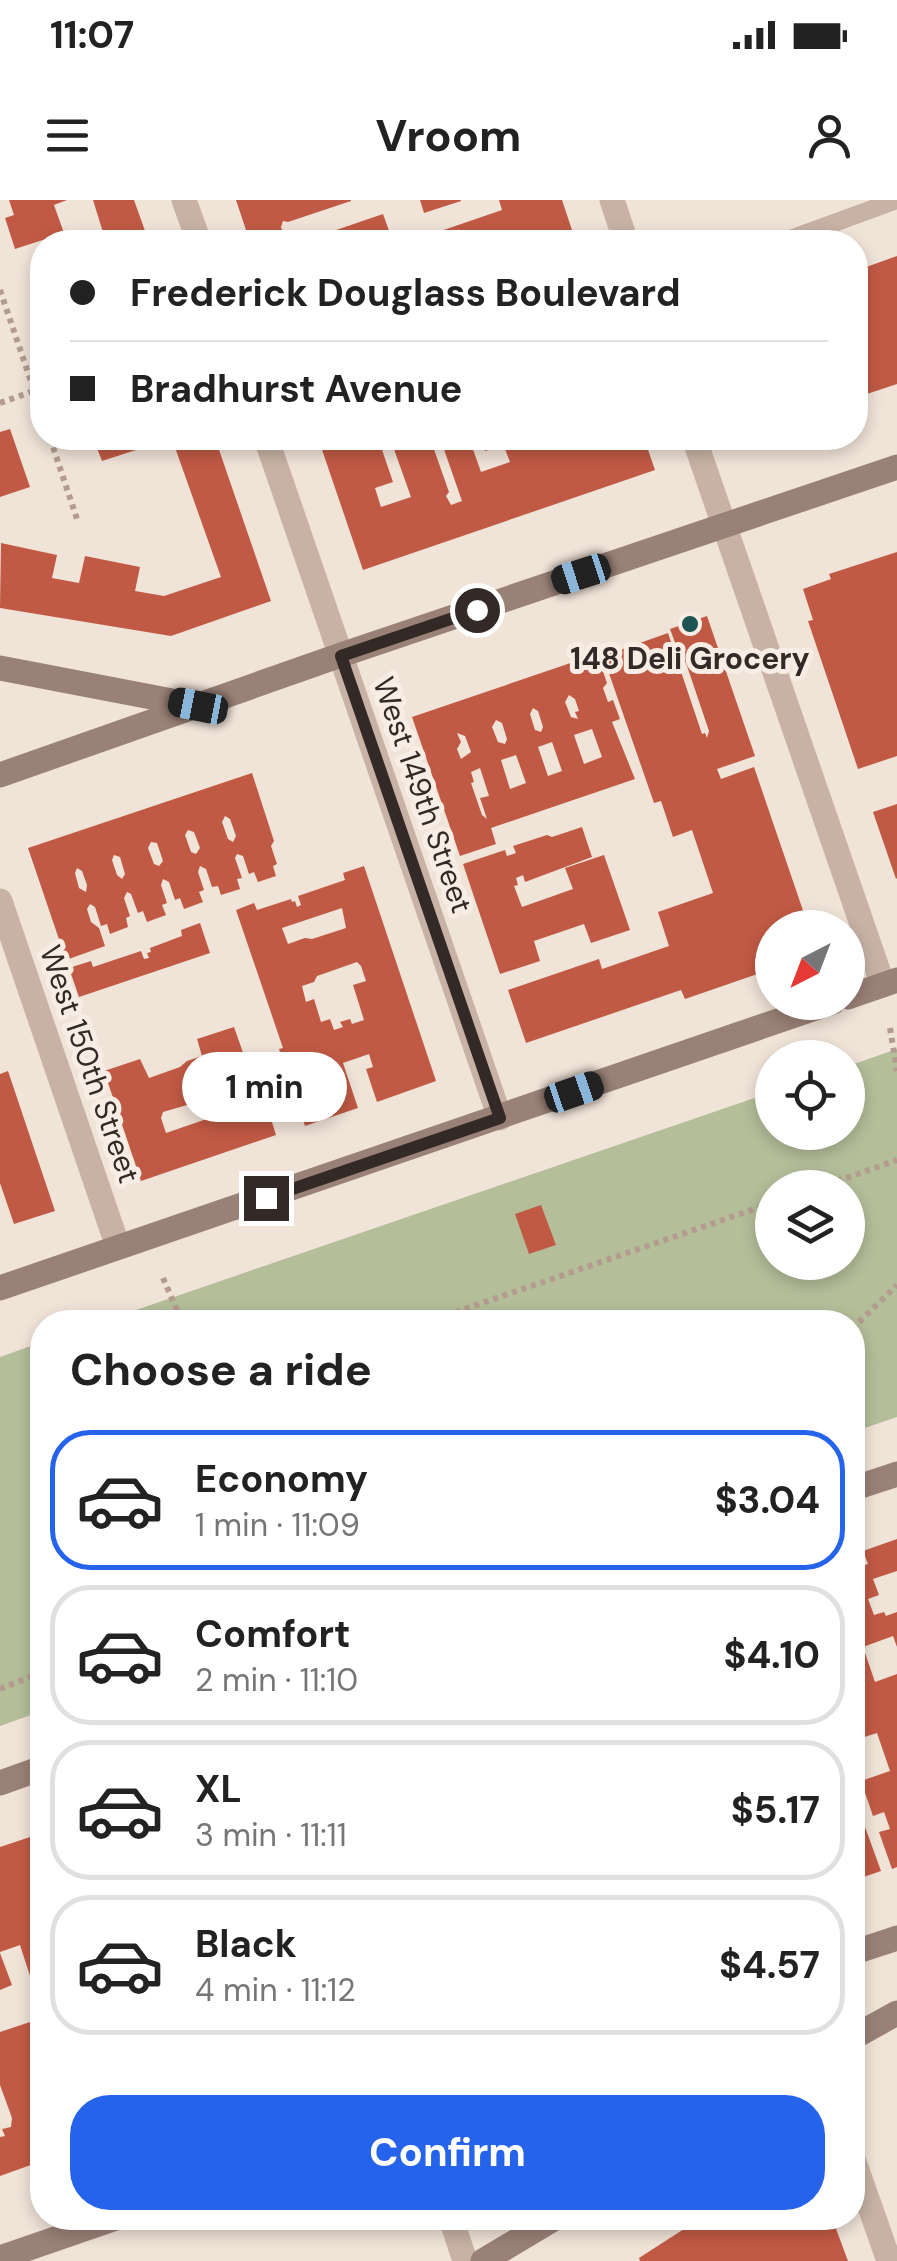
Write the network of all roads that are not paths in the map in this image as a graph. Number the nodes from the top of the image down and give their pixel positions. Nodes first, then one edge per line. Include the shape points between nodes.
1 (184, 200) edge
2 (612, 200) edge
3 (897, 200) edge
4 (195, 230) edge
5 (622, 230) edge
6 (815, 230) edge
7 (270, 450) edge
8 (698, 450) edge
9 (897, 466) edge
10 (724, 526) junction
11 (341, 656) junction
12 (0, 668) edge
13 (198, 706) junction
14 (0, 775) edge
15 (0, 901) edge
16 (890, 983) edge
17 (865, 991) edge
18 (780, 1020) edge
19 (500, 1118) junction
20 (118, 1247) junction
21 (0, 1288) edge
22 (897, 1474) edge
23 (865, 1485) edge
24 (30, 1772) edge
25 (0, 1783) edge
26 (897, 1938) edge
27 (865, 1948) edge
28 (897, 2013) edge
29 (865, 2031) edge
30 (865, 2193) edge
31 (89, 2230) edge
32 (454, 2230) edge
33 (535, 2230) edge
34 (38, 2253) edge
35 (0, 2258) edge
36 (466, 2261) edge
37 (483, 2261) edge
38 (889, 2261) edge

1 - 4 street
2 - 5 street
3 - 6 lane
7 - 11 street, West 149th Street
8 - 10 street
9 - 10 main road
10 - 11 main road
10 - 16 street
11 - 13 main road
11 - 19 street, West 149th Street
12 - 13 main road
13 - 14 main road
15 - 20 street, West 150th Street
16 - 17 main road
18 - 19 main road
19 - 20 main road
20 - 21 main road
22 - 23 main road
24 - 25 main road
26 - 27 main road
28 - 29 main road
30 - 38 street
31 - 34 main road
32 - 36 street
33 - 37 main road
34 - 35 main road

